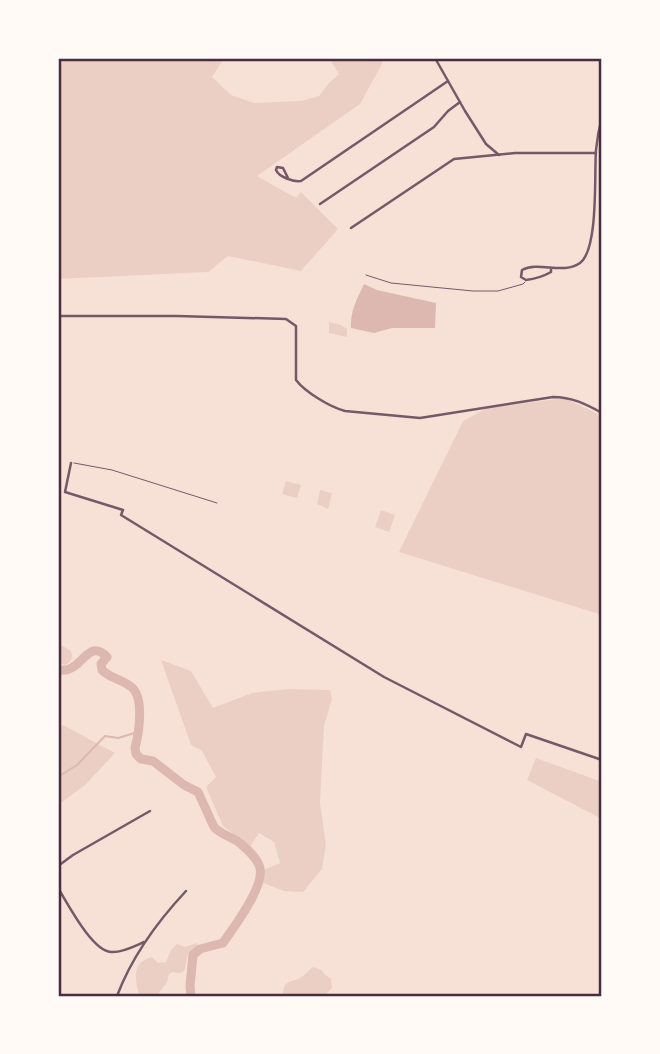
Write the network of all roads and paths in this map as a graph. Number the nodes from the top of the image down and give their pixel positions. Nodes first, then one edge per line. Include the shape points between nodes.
1 (435, 58) edge
2 (448, 81) junction
3 (460, 102) junction
4 (602, 117) edge
5 (488, 146) junction
6 (596, 153) junction
7 (499, 155) junction
8 (486, 156) junction
9 (288, 178) dead end
10 (320, 204) dead end
11 (351, 228) dead end
12 (551, 269) junction
13 (366, 275) dead end
14 (526, 280) junction
15 (58, 316) edge
16 (602, 413) edge
17 (71, 463) joint
18 (217, 503) dead end
19 (602, 760) edge
20 (150, 811) dead end
21 (58, 866) edge
22 (58, 888) edge
23 (186, 891) dead end
24 (144, 942) junction
25 (117, 996) edge

1 - 2 street
2 - 3 street
2 - 9 street via 301,181
3 - 5 street
3 - 10 street via 433,127
4 - 6 street
5 - 7 street
5 - 8 street
6 - 7 street
6 - 12 street via 595,209 587,251 579,264
7 - 8 street
8 - 11 street via 454,159
12 - 14 street
12 - 14 street via 525,268 520,274
13 - 14 lane via 391,283 473,291 498,291
15 - 16 street via 286,319 296,326 296,380 337,409 420,418 567,397
17 - 18 lane via 112,470
17 - 19 street via 65,492 123,510 121,515 384,677 521,747 526,734
20 - 21 street
22 - 24 street via 93,943 116,952
23 - 24 street
24 - 25 street

